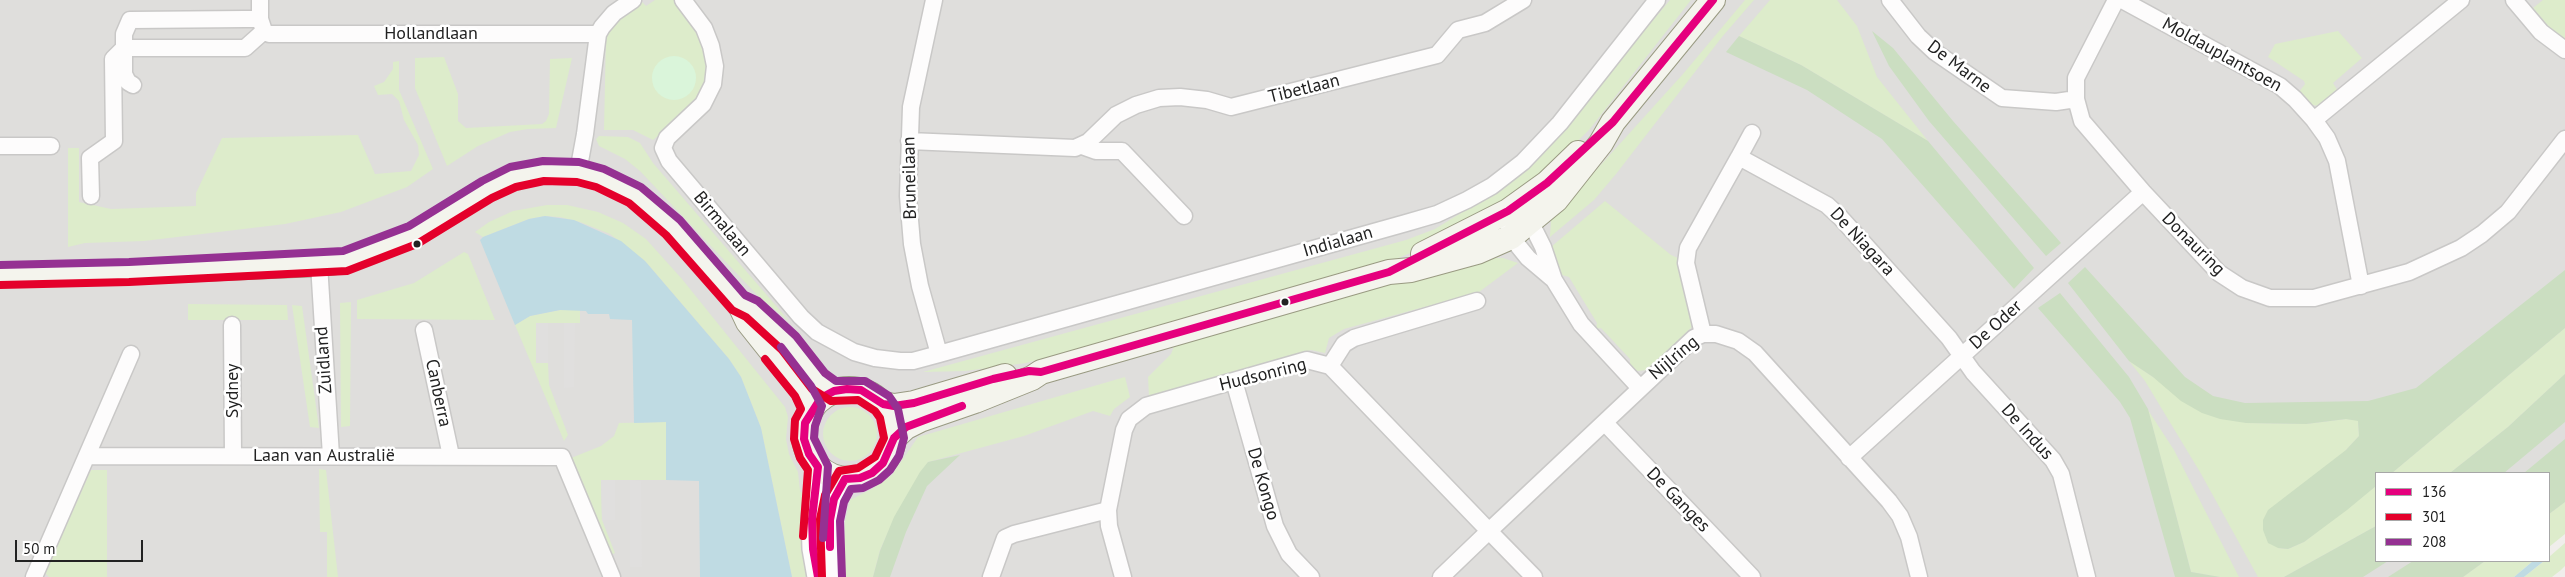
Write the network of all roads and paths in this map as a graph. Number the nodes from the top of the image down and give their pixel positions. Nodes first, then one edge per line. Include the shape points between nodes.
1 (260, 0) edge
2 (632, 0) edge
3 (683, 0) edge
4 (934, 0) edge
5 (1523, 0) edge
6 (1657, 0) edge
7 (1713, 0) edge
8 (1890, 0) edge
9 (2116, 0) edge
10 (2122, 0) edge
11 (2461, 0) edge
12 (2514, 0) edge
13 (256, 23) junction
14 (598, 34) junction
15 (124, 48) junction
16 (2565, 50) edge
17 (133, 84) dead end
18 (2076, 98) junction
19 (2314, 120) junction
20 (1613, 122) junction
21 (1752, 133) dead end
22 (2565, 139) edge
23 (909, 141) junction
24 (0, 146) edge
25 (51, 146) dead end
26 (1082, 146) junction
27 (1739, 157) junction
28 (578, 172) junction
29 (2143, 192) junction
30 (91, 196) dead end
31 (1508, 211) junction
32 (1184, 216) dead end
33 (1531, 222) junction
34 (1510, 237) junction
35 (319, 264) junction
36 (1389, 272) junction
37 (0, 275) edge
38 (1554, 280) junction
39 (2362, 286) junction
40 (1476, 301) dead end
41 (739, 302) junction
42 (232, 325) dead end
43 (424, 330) dead end
44 (1703, 334) junction
45 (131, 354) dead end
46 (939, 354) junction
47 (1962, 356) junction
48 (1330, 366) junction
49 (1041, 372) junction
50 (1234, 380) junction
51 (1640, 388) junction
52 (834, 391) junction
53 (883, 404) junction
54 (812, 409) junction
55 (1605, 422) junction
56 (894, 438) junction
57 (87, 456) junction
58 (233, 456) junction
59 (331, 456) junction
60 (451, 456) junction
61 (1850, 458) junction
62 (818, 467) junction
63 (846, 479) junction
64 (1108, 510) junction
65 (1489, 531) junction
66 (34, 577) edge
67 (612, 577) edge
68 (818, 577) edge
69 (832, 577) edge
70 (991, 577) edge
71 (1123, 577) edge
72 (1311, 577) edge
73 (1441, 577) edge
74 (1534, 577) edge
75 (1752, 577) edge
76 (1918, 577) edge
77 (2086, 577) edge

1 - 13 street
2 - 14 street via 614,13
3 - 46 street, Birmalaan via 704,28 715,66 713,84 703,104 666,138 663,148 669,161 817,332 841,347 875,358 913,361
4 - 23 street, Bruneilaan via 911,107
5 - 26 street, Tibetlaan via 1485,23 1458,30 1438,54 1231,107 1207,100 1158,98 1116,115
6 - 46 street, Indialaan via 1560,123 1523,162 1467,200 1438,214
7 - 20 main road
8 - 18 street, De Marne via 1935,52 2002,98 2056,102
9 - 18 street, Donauring via 2082,63 2076,78
10 - 19 street, Moldauplantsoen via 2280,86
11 - 19 street
12 - 16 street via 2542,32
13 - 14 street, Hollandlaan via 269,34
13 - 15 street via 245,48
13 - 15 street, Hollandlaan via 130,20 124,34
14 - 28 street
15 - 17 street, Hollandlaan via 124,74
15 - 30 street, Hollandlaan via 113,59 114,140 90,158
18 - 29 street, Donauring via 2082,121
19 - 39 street, Moldauplantsoen via 2327,138 2336,161
20 - 31 main road
20 - 33 main road via 1601,143 1556,200
21 - 27 street
22 - 39 street, Donauring via 2528,190 2482,234 2435,262
23 - 26 street
23 - 46 street, Bruneilaan via 908,196 912,244
24 - 25 street
26 - 32 street via 1096,151 1122,151
27 - 44 street via 1688,248 1686,263
27 - 47 street, De Niagara via 1834,211 1950,338
28 - 35 main road via 543,171 513,177 487,189 413,235 345,261
28 - 41 main road via 600,178 635,195 673,228
29 - 39 street, Donauring via 2219,273 2252,292 2270,298 2300,300
29 - 47 street, De Oder
31 - 33 street
31 - 34 street
31 - 36 main road
33 - 34 main road
33 - 38 street
34 - 36 main road via 1476,252 1411,270
34 - 38 street
35 - 37 main road
35 - 59 street, Zuidland
36 - 49 main road
38 - 51 street via 1586,329
40 - 48 street via 1354,338 1344,344
41 - 52 main road via 752,309 789,343 818,381
41 - 54 main road via 748,322 804,391
42 - 58 street, Sydney
43 - 60 street, Canberra
44 - 51 street, Nijlring via 1694,338
44 - 61 street, Nijlring via 1716,334 1738,341 1754,353
45 - 57 street
47 - 61 street, De Oder
47 - 77 street, De Indus via 1998,401 2053,460 2061,474
48 - 50 street, Hudsonring via 1307,360
48 - 65 street, Hudsonring
49 - 53 main road via 1029,371 993,379 900,406
49 - 56 main road via 976,401 920,420
50 - 64 street, Hudsonring via 1146,406 1129,419
50 - 72 street, De Kongo via 1275,526 1289,554
51 - 55 street, Nijlring
52 - 53 main road via 861,390
52 - 54 main road via 821,398
53 - 56 main road via 893,426
54 - 62 main road via 805,424 804,439
55 - 65 street, Nijlring
55 - 75 street, De Ganges
56 - 63 main road via 883,464 860,478
57 - 58 street, Laan van Australië
57 - 66 street
58 - 59 street, Laan van Australië
59 - 60 street, Laan van Australië
60 - 67 street, Laan van Australië via 562,457
61 - 76 street, Nijlring via 1900,516 1909,537
62 - 63 main road
62 - 68 street via 812,519
63 - 69 street via 834,499 830,520
64 - 70 street via 1005,538
64 - 71 street, Hudsonring via 1109,526
65 - 73 street
65 - 74 street

